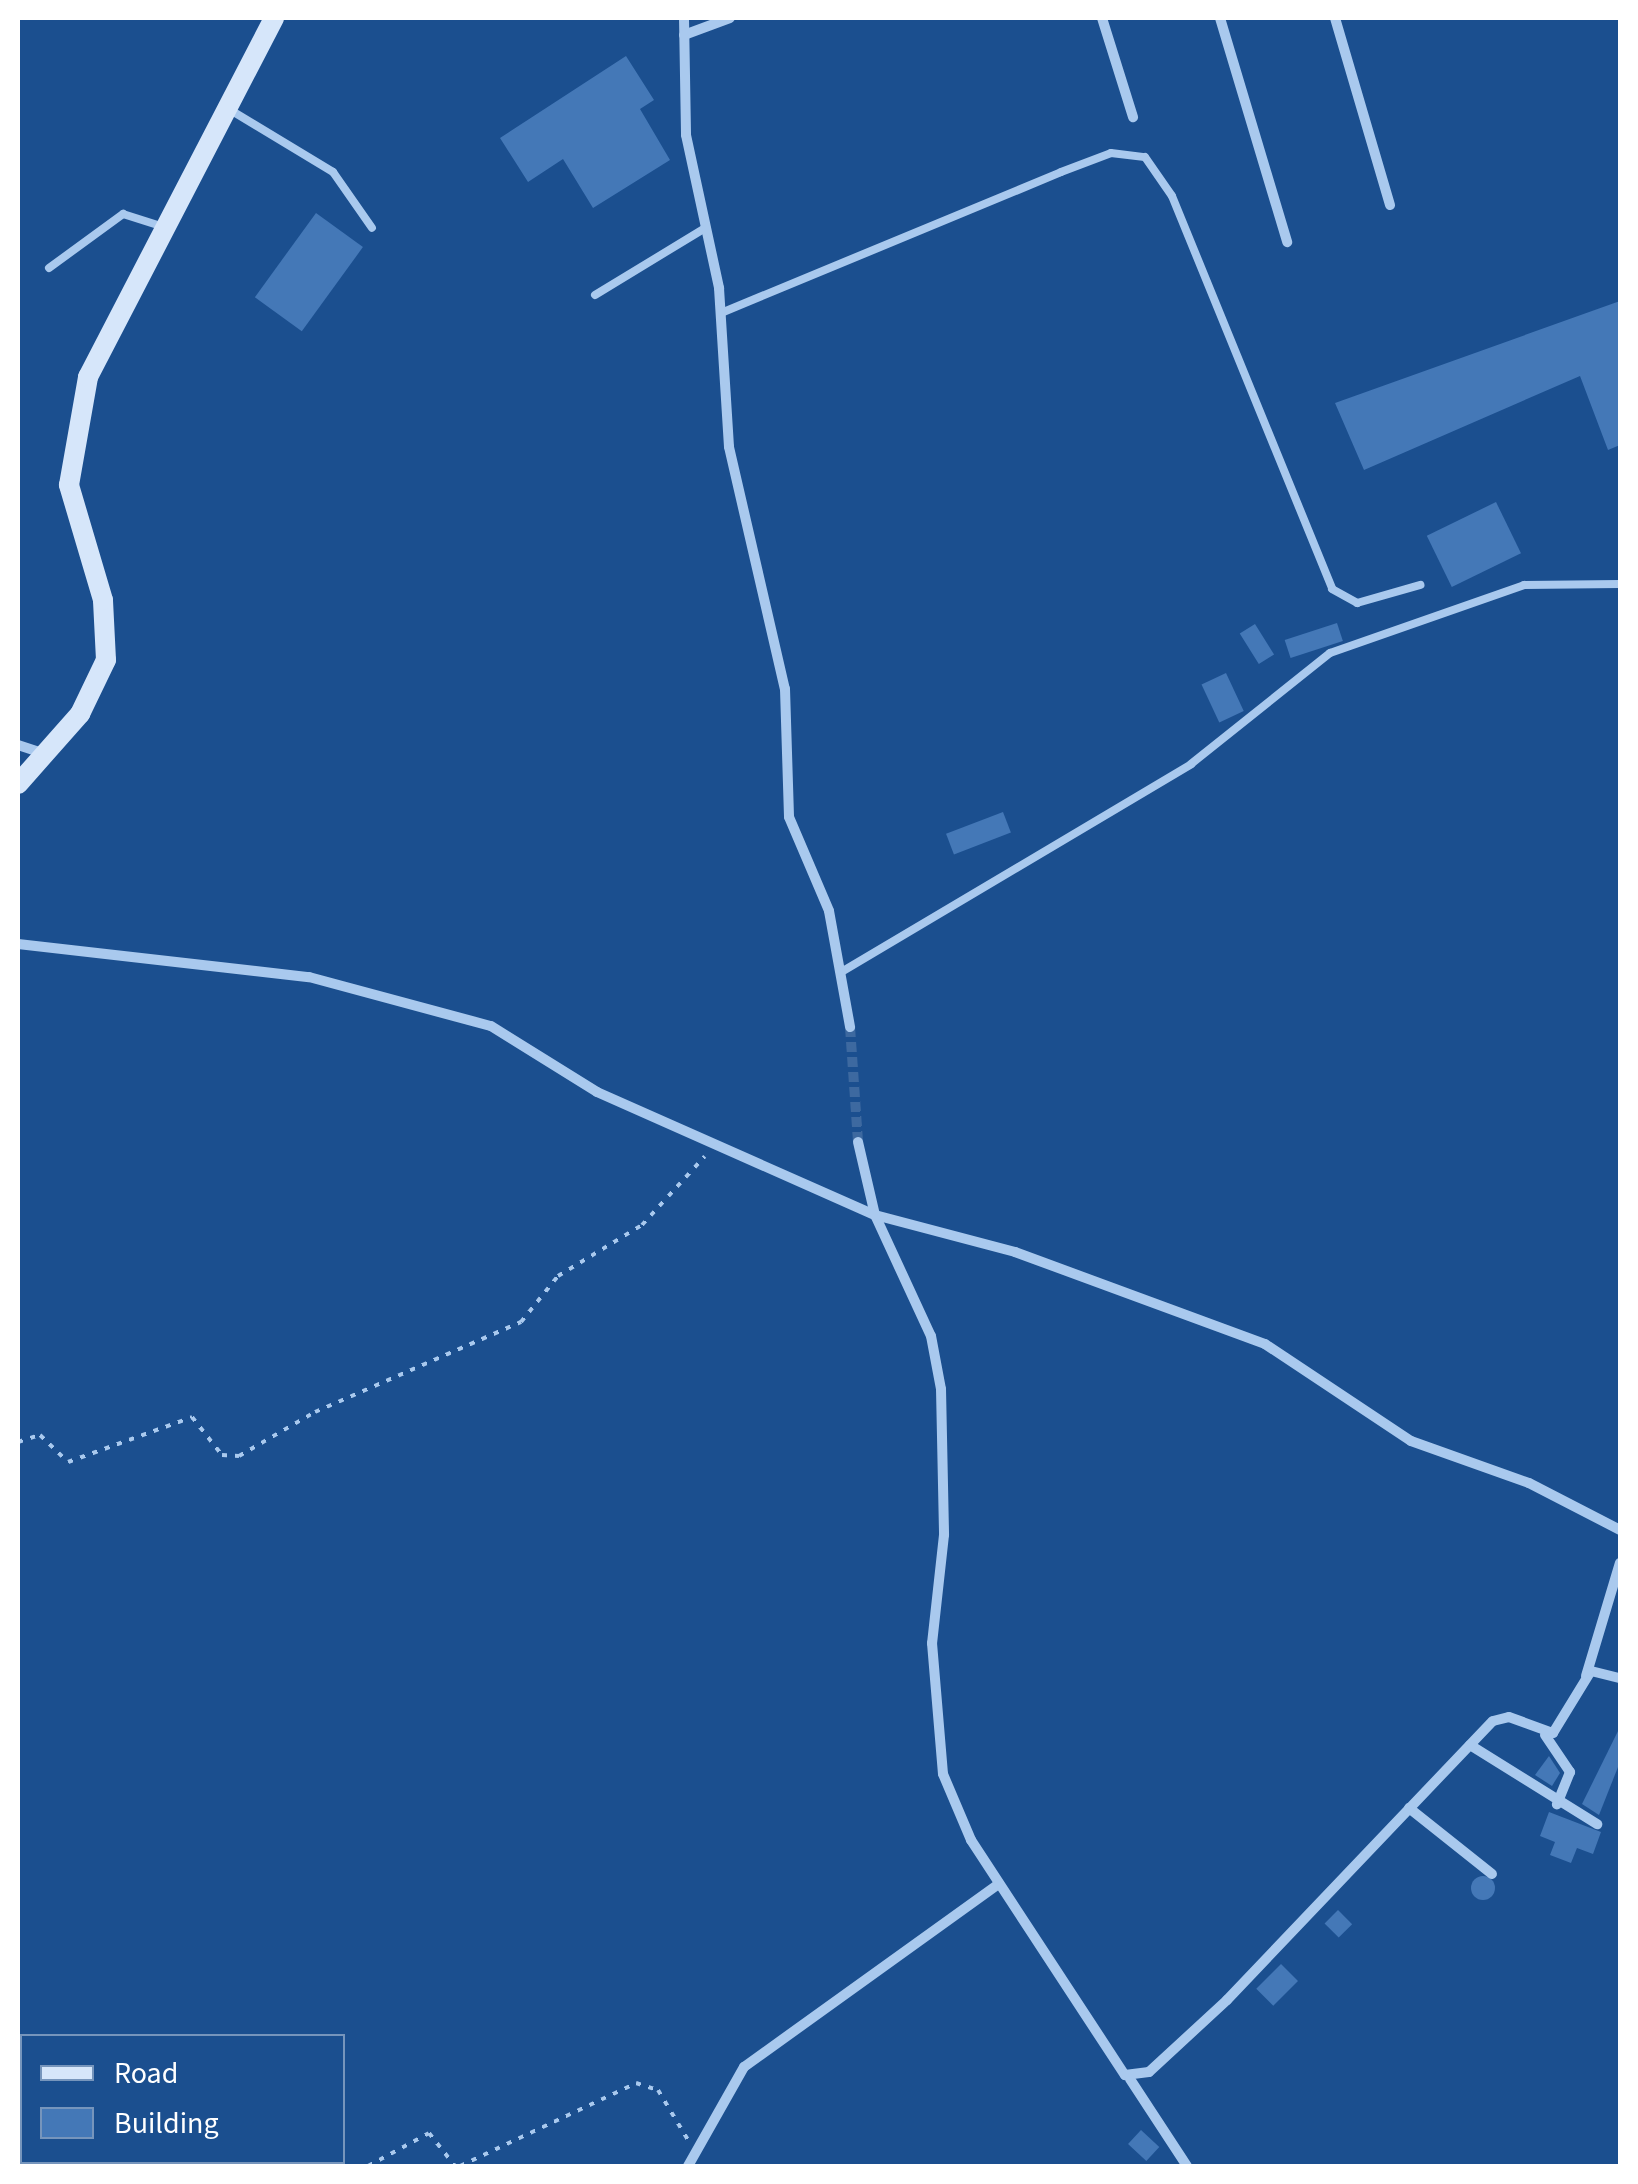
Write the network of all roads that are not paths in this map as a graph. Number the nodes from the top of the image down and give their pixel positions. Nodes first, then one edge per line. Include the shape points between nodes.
1 (274, 18) edge
2 (684, 18) edge
3 (730, 18) edge
4 (1102, 18) edge
5 (1220, 18) edge
6 (1335, 18) edge
7 (684, 35) junction
8 (232, 111) junction
9 (1133, 116) dead end
10 (1390, 205) dead end
11 (167, 228) junction
12 (372, 228) dead end
13 (705, 228) junction
14 (1287, 242) dead end
15 (49, 268) dead end
16 (595, 296) dead end
17 (721, 314) junction
18 (1620, 584) edge
19 (1420, 585) dead end
20 (18, 745) edge
21 (46, 754) junction
22 (18, 784) edge
23 (18, 944) edge
24 (843, 971) junction
25 (850, 1028) tunnel mouth
26 (858, 1142) tunnel mouth
27 (876, 1215) junction
28 (1620, 1530) edge
29 (1620, 1563) edge
30 (1586, 1676) junction
31 (1620, 1678) edge
32 (1545, 1735) junction
33 (1470, 1746) junction
34 (1557, 1805) junction
35 (1409, 1808) junction
36 (1597, 1824) dead end
37 (1492, 1874) dead end
38 (999, 1884) junction
39 (1127, 2077) junction
40 (688, 2166) edge
41 (1187, 2166) edge

1 - 8 street
2 - 7 street
3 - 7 street
4 - 9 street
5 - 14 street
6 - 10 street
7 - 13 street via 686,135
8 - 11 street
8 - 12 lane via 333,172
11 - 15 lane via 123,214
11 - 21 street via 108,332 75,416 69,484 103,600 106,660 98,687
13 - 16 lane
13 - 17 street
17 - 19 lane via 1112,153 1145,157 1172,196 1332,590 1357,603
17 - 24 street via 728,447 785,688 789,817
18 - 24 lane via 1524,585 1330,653 1191,764
20 - 21 street
21 - 22 street
23 - 27 street via 309,978 400,999 521,1038 597,1092
24 - 25 street
26 - 27 street
27 - 28 street via 1014,1252 1264,1344 1411,1441 1529,1483
27 - 38 street via 931,1336 941,1389 935,1733 953,1805
29 - 30 street
30 - 31 street
30 - 32 street
32 - 33 street via 1500,1717
32 - 34 street via 1570,1772
33 - 34 street
33 - 35 street
34 - 36 street
35 - 37 street
35 - 39 street via 1226,2000
38 - 39 street
38 - 40 street via 744,2067
39 - 41 street

